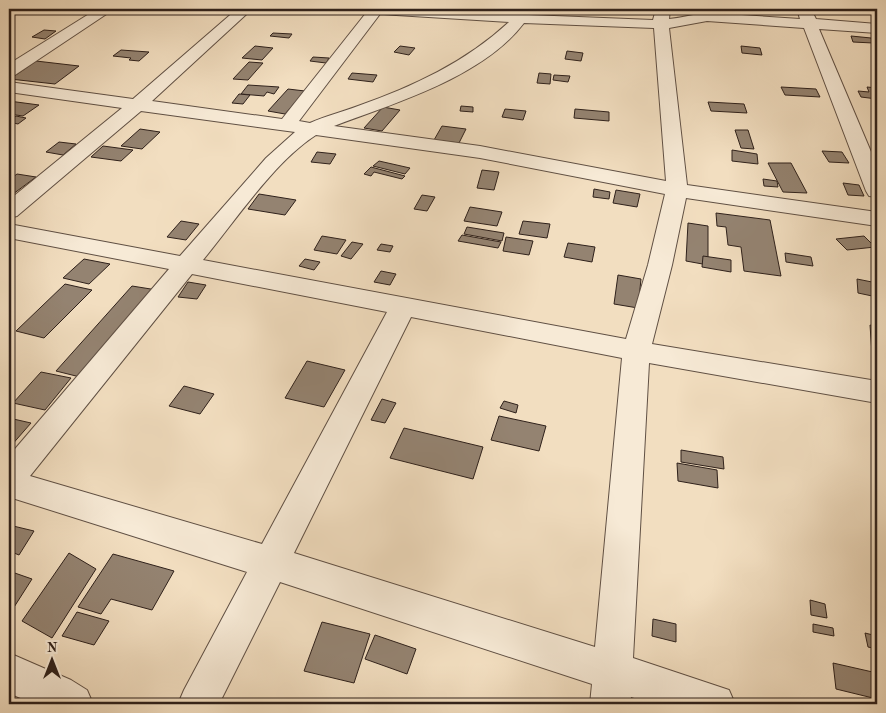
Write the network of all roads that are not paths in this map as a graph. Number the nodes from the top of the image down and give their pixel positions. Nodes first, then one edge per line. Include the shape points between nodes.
1 (107, 9) edge
2 (245, 9) edge
3 (370, 9) edge
4 (726, 9) edge
5 (524, 14) edge
6 (807, 16) edge
7 (662, 17) edge
8 (709, 17) junction
9 (877, 28) edge
10 (9, 71) edge
11 (9, 87) edge
12 (138, 104) junction
13 (286, 126) junction
14 (311, 130) junction
15 (677, 190) junction
16 (877, 191) edge
17 (9, 211) edge
18 (877, 220) edge
19 (9, 231) edge
20 (185, 265) junction
21 (403, 307) junction
22 (636, 351) junction
23 (877, 392) edge
24 (9, 478) edge
25 (9, 483) edge
26 (272, 563) junction
27 (9, 673) edge
28 (612, 688) edge
29 (73, 704) edge
30 (198, 704) edge
31 (716, 704) edge

1 - 10 street
2 - 12 street
3 - 5 street
3 - 13 street
4 - 8 street
5 - 7 street
5 - 14 street via 486,50 444,76
6 - 8 street
6 - 9 street
6 - 16 street
7 - 8 street
7 - 15 street
11 - 12 street
12 - 13 street
12 - 17 street
13 - 14 street
14 - 15 street via 480,152
14 - 20 street via 271,164
15 - 18 street
15 - 22 street
19 - 20 street
20 - 21 street
20 - 24 street
21 - 22 street
21 - 26 street
22 - 23 street
22 - 28 street
25 - 26 street
26 - 28 street
26 - 30 street
27 - 29 street
28 - 31 street

